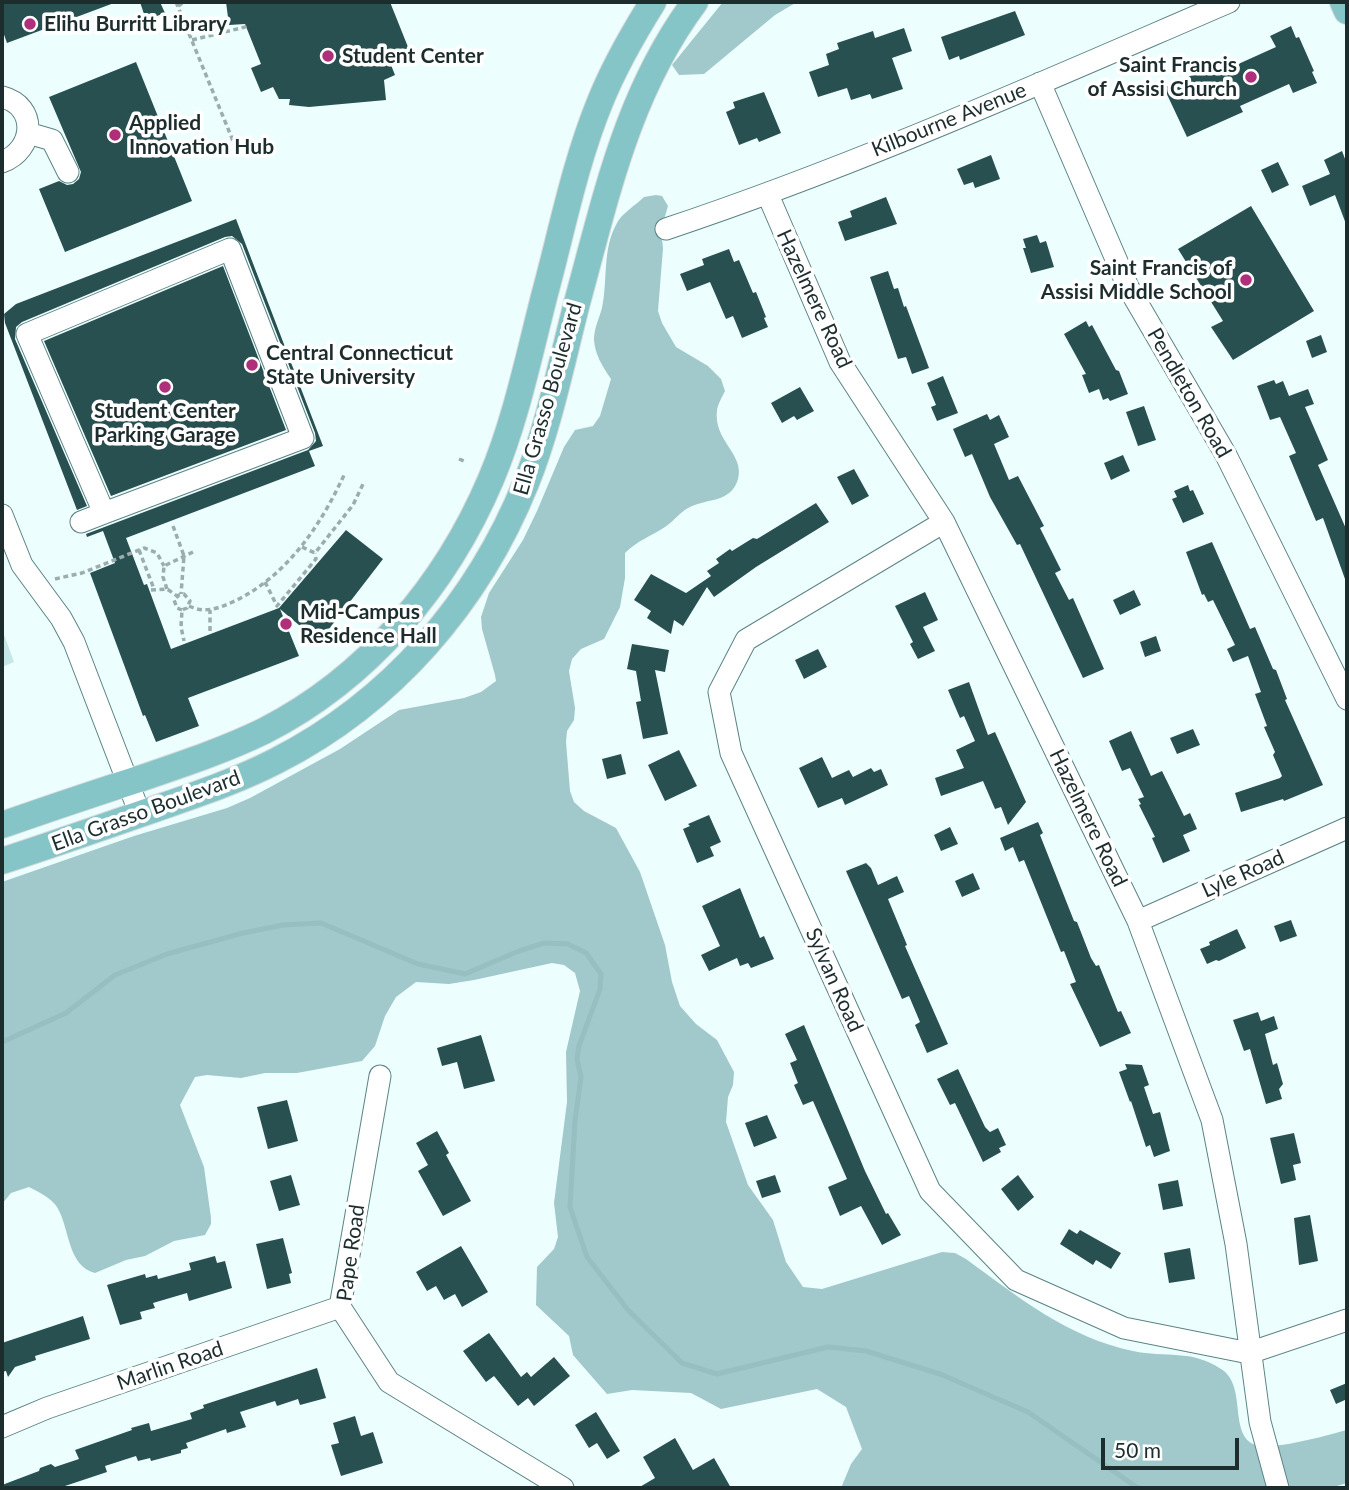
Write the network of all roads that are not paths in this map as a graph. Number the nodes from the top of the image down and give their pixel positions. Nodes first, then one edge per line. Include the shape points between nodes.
1 (653, 2) edge
2 (695, 2) edge
3 (1229, 2) edge
4 (1343, 2) edge
5 (1347, 10) edge
6 (1040, 83) junction
7 (2, 97) edge
8 (28, 133) junction
9 (2, 162) edge
10 (68, 172) dead end
11 (768, 195) junction
12 (563, 227) junction
13 (666, 229) dead end
14 (595, 236) junction
15 (556, 254) junction
16 (588, 262) junction
17 (104, 513) junction
18 (2, 515) edge
19 (81, 522) dead end
20 (944, 522) junction
21 (1347, 699) edge
22 (128, 782) junction
23 (140, 814) junction
24 (2, 825) edge
25 (1347, 828) edge
26 (2, 861) edge
27 (1138, 921) junction
28 (380, 1076) dead end
29 (340, 1307) junction
30 (1347, 1320) edge
31 (1249, 1353) junction
32 (2, 1427) edge
33 (563, 1488) edge
34 (1278, 1488) edge

1 - 12 main road, Ella Grasso Boulevard via 600,102
2 - 14 main road, Ella Grasso Boulevard via 641,91 620,145
3 - 6 street, Kilbourne Avenue
4 - 5 main road
6 - 11 street, Kilbourne Avenue
6 - 21 street, Pendleton Road via 1128,287 1226,456
7 - 8 street via 24,112
8 - 9 street via 19,152
8 - 10 street via 52,140
11 - 13 street, Kilbourne Avenue
11 - 20 street, Hazelmere Road via 840,362
12 - 14 main road
12 - 15 main road, Ella Grasso Boulevard
14 - 16 main road, Ella Grasso Boulevard
15 - 16 main road
15 - 22 main road, Ella Grasso Boulevard via 491,479 452,556 411,613 357,667 281,722 232,745
16 - 23 main road, Ella Grasso Boulevard via 527,480 494,551 449,619 390,682 319,737 234,781
17 - 17 street via 303,438 230,249 27,334
17 - 19 street
18 - 22 street via 22,565 74,642
20 - 27 street, Hazelmere Road
20 - 31 street, Sylvan Road via 746,640 719,692 731,753 930,1191 1016,1280 1124,1328
22 - 23 street
22 - 24 main road, Ella Grasso Boulevard
23 - 26 main road, Ella Grasso Boulevard
25 - 27 street, Lyle Road
27 - 31 street, Hazelmere Road via 1212,1120 1236,1244
28 - 29 street, Pape Road
29 - 32 street, Marlin Road
29 - 33 street, Pape Road via 390,1382
30 - 31 street
31 - 34 street, Hazelmere Road via 1260,1422

